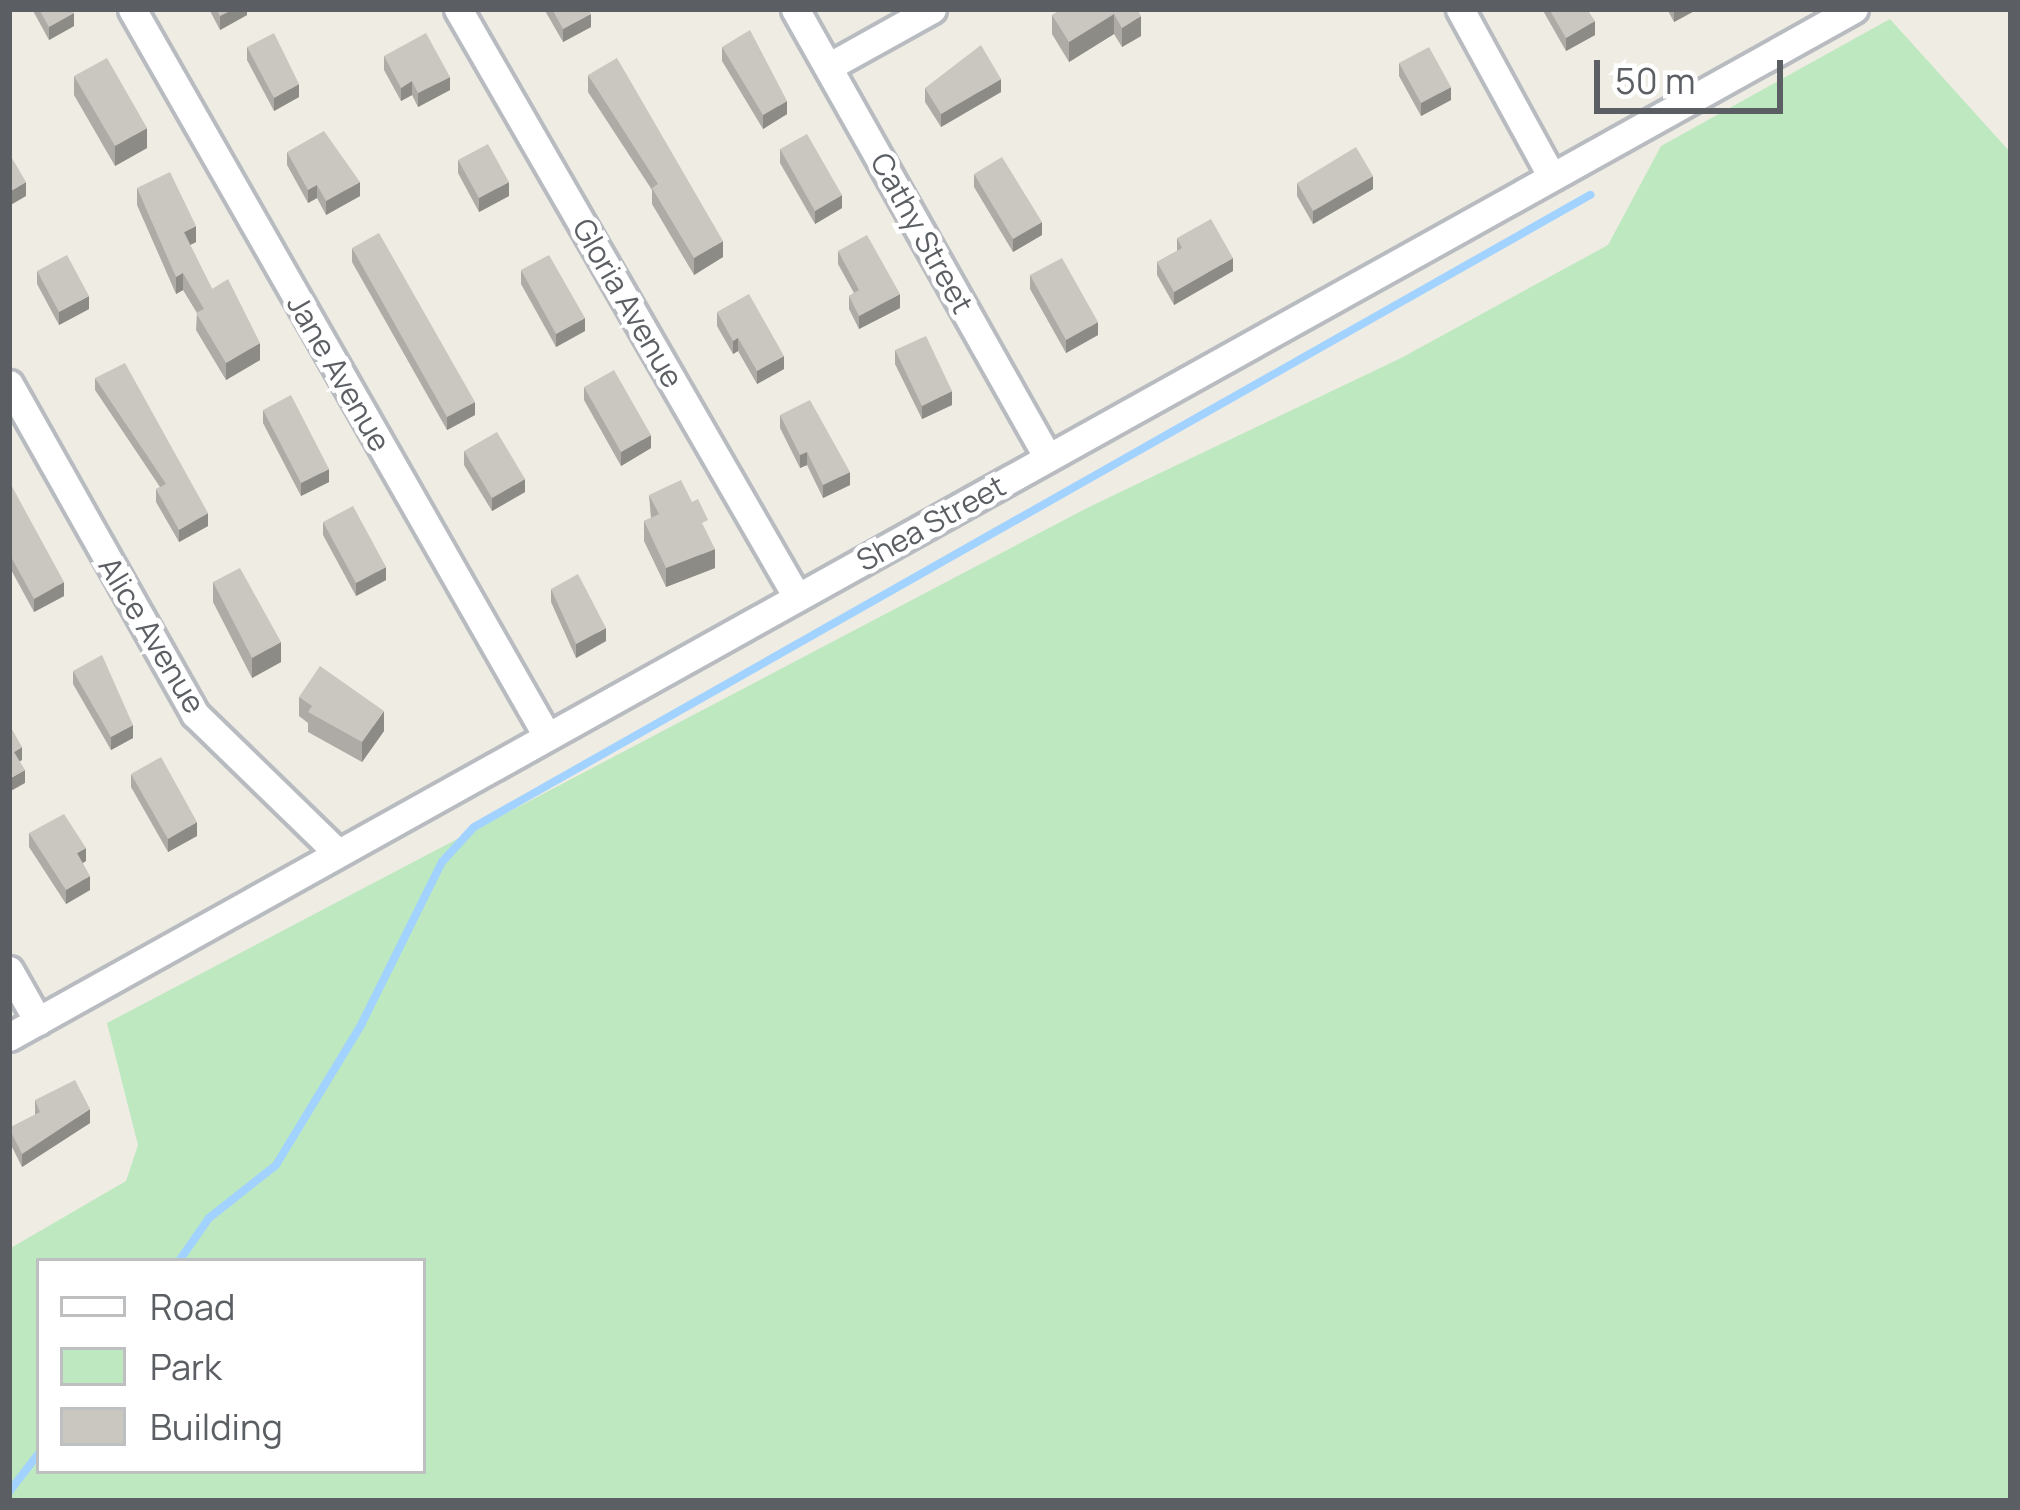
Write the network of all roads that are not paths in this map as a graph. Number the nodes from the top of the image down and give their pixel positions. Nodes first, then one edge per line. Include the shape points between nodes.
1 (132, 9) edge
2 (458, 9) edge
3 (795, 9) edge
4 (932, 9) edge
5 (1460, 9) edge
6 (1853, 9) edge
7 (828, 67) junction
8 (1551, 176) junction
9 (9, 384) edge
10 (1048, 458) junction
11 (797, 597) junction
12 (547, 736) junction
13 (337, 852) junction
14 (9, 970) edge
15 (38, 1021) junction
16 (9, 1037) edge

1 - 12 street, Jane Avenue
2 - 11 street, Gloria Avenue
3 - 7 street, Cathy Street
4 - 7 street
5 - 8 street
6 - 8 street, Shea Street
7 - 10 street, Cathy Street
8 - 10 street, Shea Street
9 - 13 street, Alice Avenue via 196,714
10 - 11 street, Shea Street
11 - 12 street, Shea Street
12 - 13 street, Shea Street
13 - 15 street, Shea Street
14 - 15 street
15 - 16 street, Shea Street

